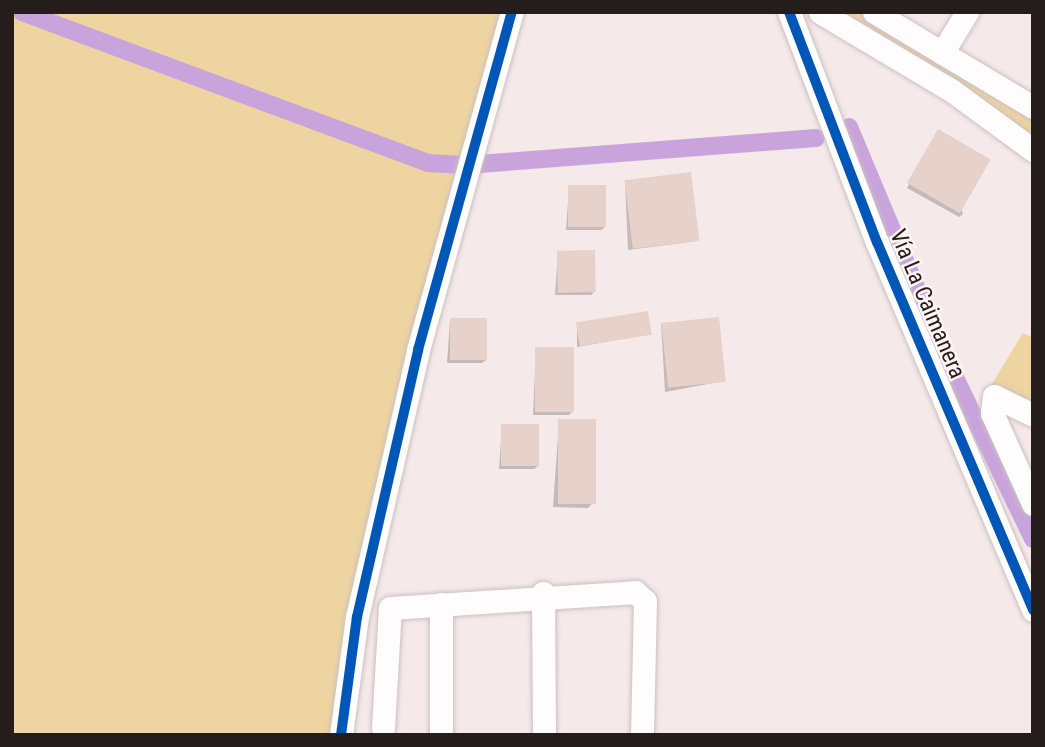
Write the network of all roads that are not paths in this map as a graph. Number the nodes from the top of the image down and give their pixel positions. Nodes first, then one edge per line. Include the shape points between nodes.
1 (512, 12) edge
2 (789, 12) edge
3 (820, 12) edge
4 (874, 12) edge
5 (967, 12) edge
6 (942, 53) junction
7 (1033, 107) edge
8 (1033, 150) edge
9 (1033, 415) edge
10 (1031, 497) edge
11 (543, 593) junction
12 (442, 604) junction
13 (1033, 610) edge
14 (383, 728) dead end
15 (341, 735) edge
16 (441, 735) edge
17 (544, 735) edge
18 (642, 735) edge

1 - 15 street via 418,351 357,617
2 - 13 street, Vía La Caimanera via 877,242
3 - 8 street via 951,90
4 - 6 street
5 - 6 street
6 - 7 street
9 - 10 street via 994,396 990,404
11 - 12 street
11 - 17 street
11 - 18 street via 635,592 645,601
12 - 14 street via 390,608
12 - 16 street

